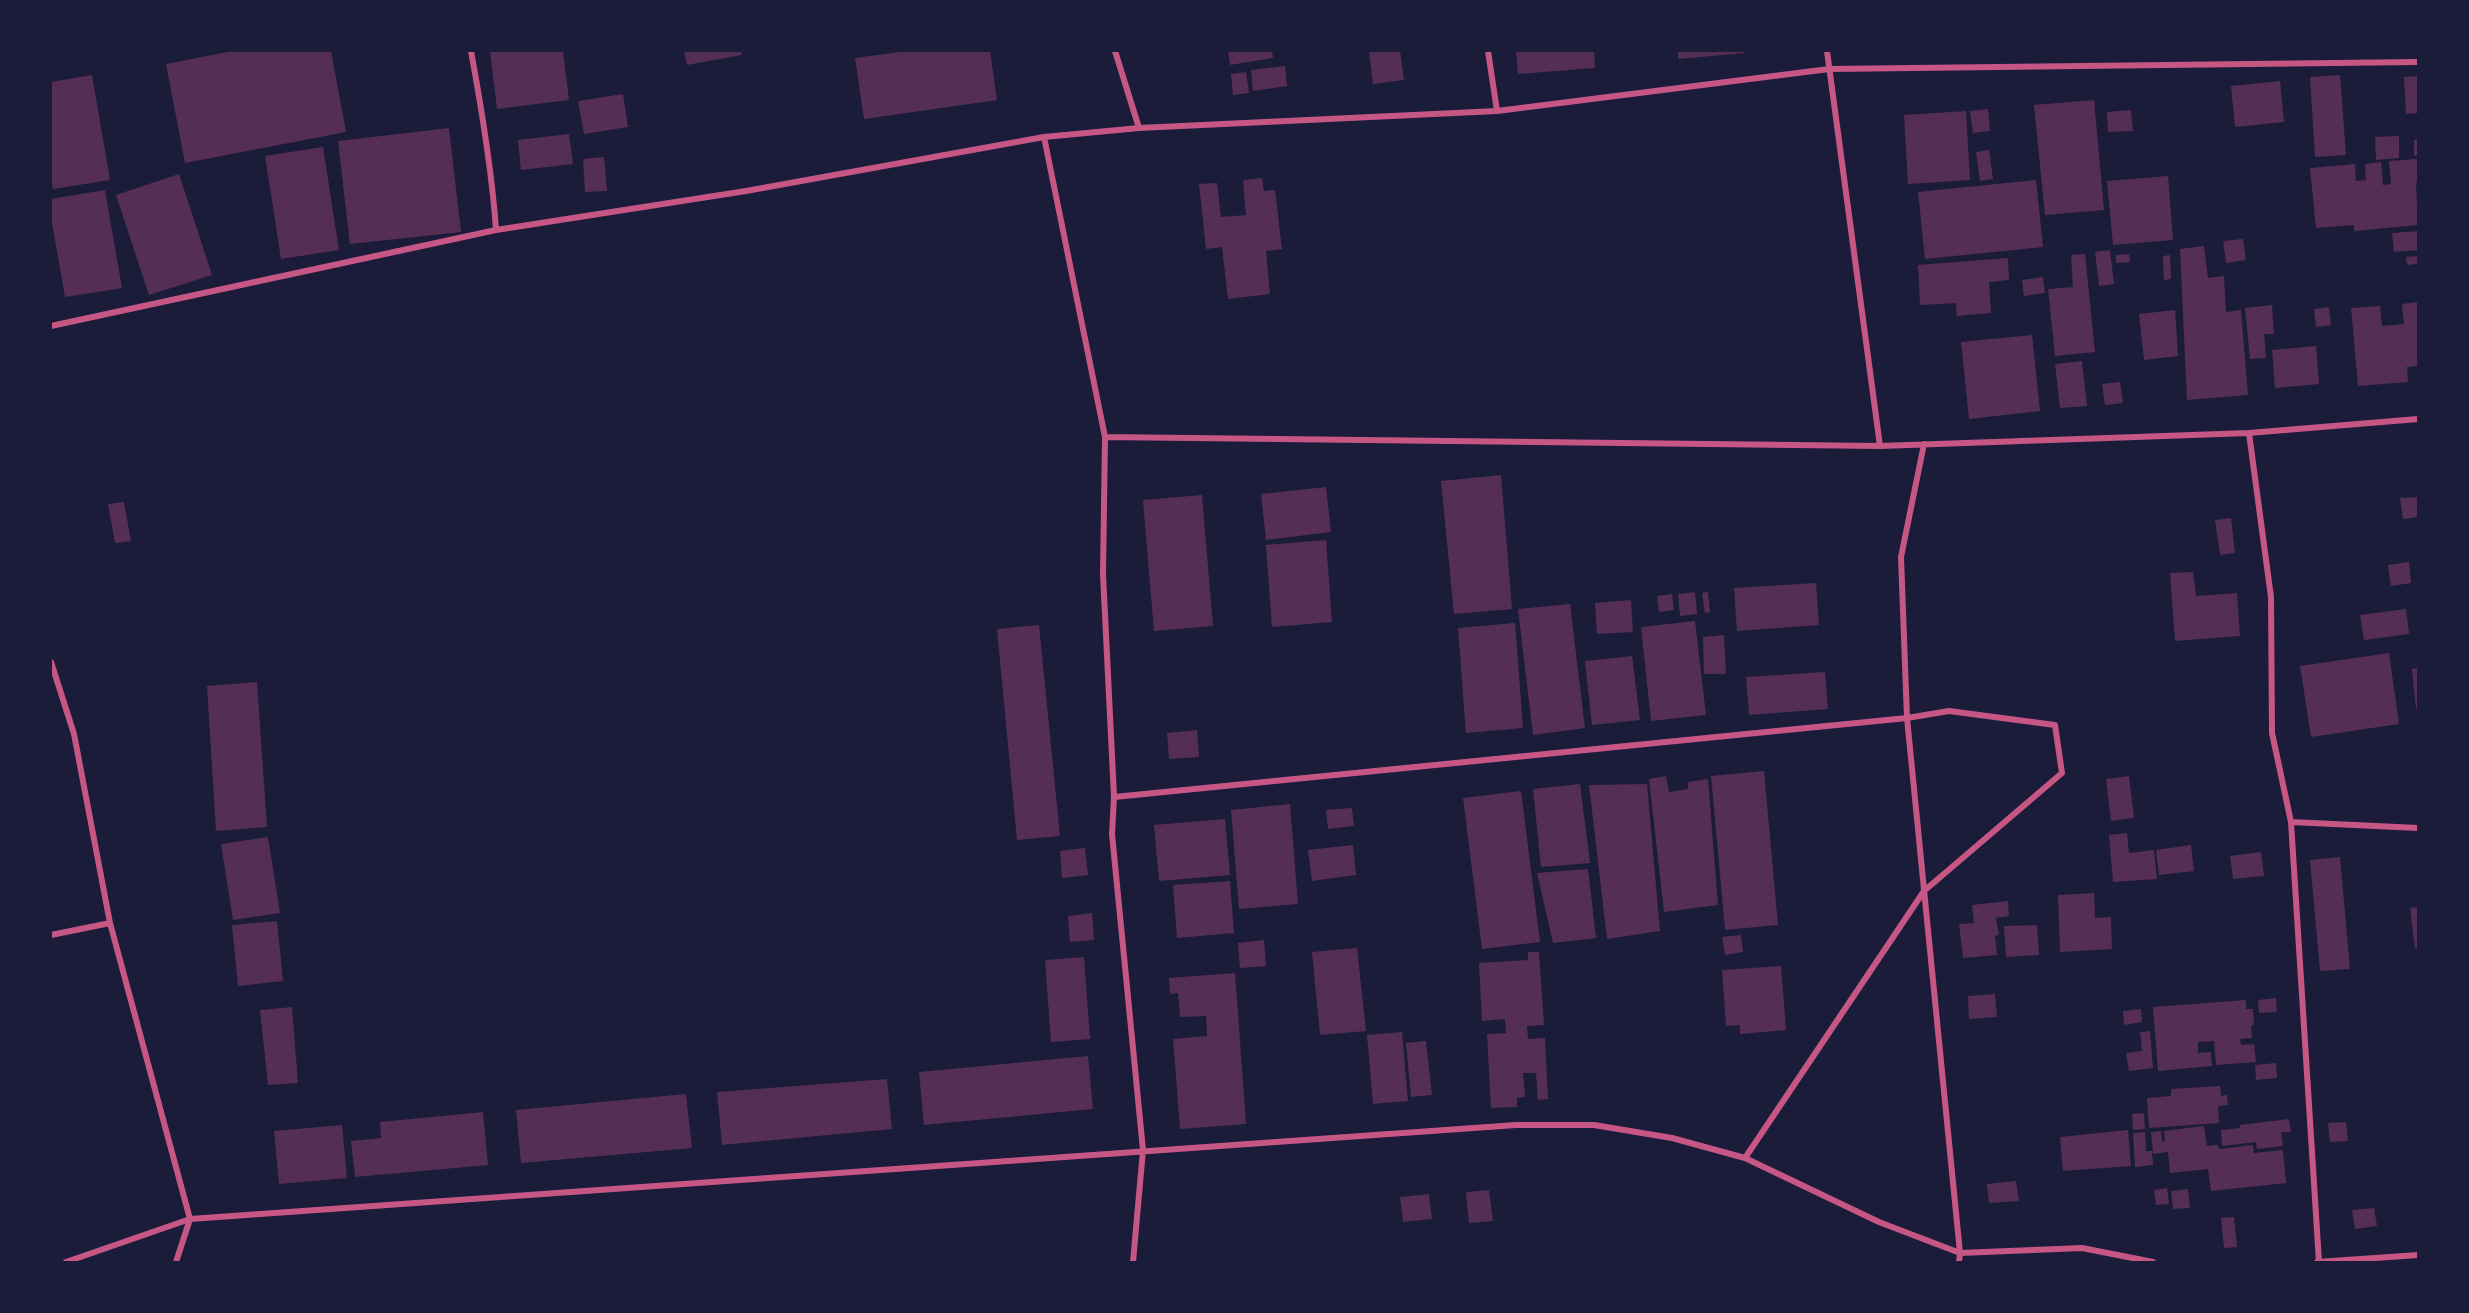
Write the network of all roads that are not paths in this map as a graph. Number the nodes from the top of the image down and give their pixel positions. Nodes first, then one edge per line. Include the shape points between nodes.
1 (471, 51) edge
2 (1115, 51) edge
3 (1488, 51) edge
4 (1827, 51) edge
5 (2418, 62) edge
6 (1830, 69) junction
7 (1497, 111) junction
8 (1139, 128) junction
9 (1044, 136) junction
10 (496, 230) junction
11 (51, 326) edge
12 (2418, 418) edge
13 (2249, 433) junction
14 (1105, 437) junction
15 (1924, 444) junction
16 (1880, 446) junction
17 (51, 662) edge
18 (1907, 718) junction
19 (1114, 797) junction
20 (2291, 822) junction
21 (2418, 828) edge
22 (1924, 891) junction
23 (110, 923) junction
24 (51, 935) edge
25 (1143, 1150) junction
26 (1745, 1158) junction
27 (190, 1219) junction
28 (1960, 1253) junction
29 (2418, 1255) edge
30 (66, 1262) edge
31 (177, 1262) edge
32 (1133, 1262) edge
33 (1959, 1262) edge
34 (2153, 1262) edge
35 (2317, 1262) edge

1 - 10 street
2 - 8 street
3 - 7 street
4 - 6 street
5 - 6 street
6 - 7 street
6 - 16 street
7 - 8 street
8 - 9 street
9 - 10 street via 746,191
9 - 14 street
10 - 11 street
12 - 13 street
13 - 15 street
13 - 20 street via 2271,597 2272,733
14 - 16 street
14 - 19 street via 1103,574
15 - 16 street
15 - 18 street via 1901,557
17 - 23 street via 74,734
18 - 19 street
18 - 22 street
18 - 22 street via 1949,711 2055,725 2062,772
19 - 25 street via 1112,834
20 - 21 street
20 - 35 street
22 - 26 street
22 - 28 street
23 - 24 street
23 - 27 street
25 - 26 street via 1516,1125 1594,1125 1672,1138
25 - 27 street
25 - 32 street
26 - 28 street via 1879,1222
27 - 30 street
27 - 31 street
28 - 33 street
28 - 34 street via 2082,1248
29 - 35 street

